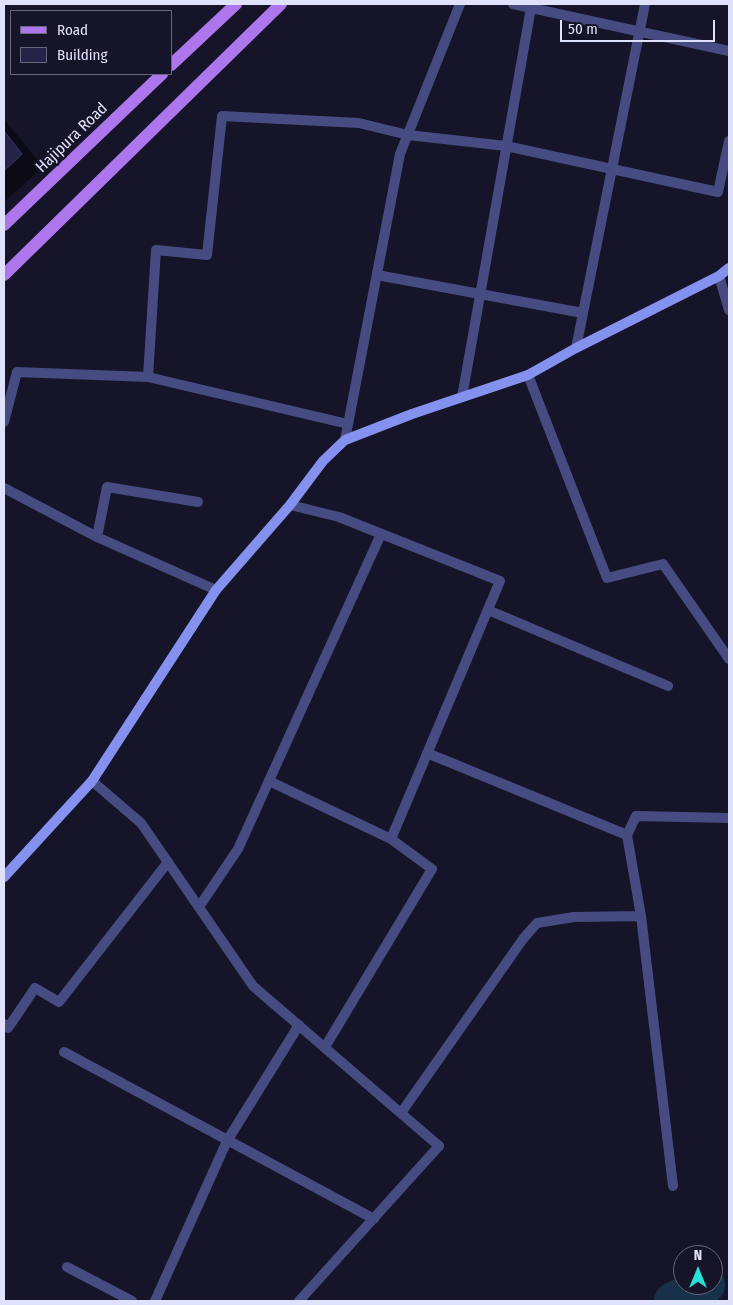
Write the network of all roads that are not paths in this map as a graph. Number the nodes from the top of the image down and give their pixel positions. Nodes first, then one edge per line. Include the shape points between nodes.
1 (236, 4) edge
2 (281, 4) edge
3 (460, 4) edge
4 (513, 4) edge
5 (645, 4) edge
6 (531, 8) junction
7 (639, 31) junction
8 (729, 50) edge
9 (172, 64) edge
10 (161, 75) edge
11 (408, 135) junction
12 (729, 141) edge
13 (506, 146) junction
14 (612, 169) junction
15 (4, 225) edge
16 (729, 268) edge
17 (377, 274) junction
18 (4, 275) edge
19 (719, 276) junction
20 (480, 294) junction
21 (729, 310) edge
22 (583, 313) junction
23 (576, 348) junction
24 (528, 375) junction
25 (148, 377) junction
26 (462, 397) junction
27 (4, 422) edge
28 (348, 424) junction
29 (345, 440) junction
30 (4, 488) edge
31 (198, 502) dead end
32 (290, 505) junction
33 (380, 534) junction
34 (97, 537) junction
35 (216, 590) junction
36 (488, 610) junction
37 (729, 659) edge
38 (668, 686) dead end
39 (427, 753) junction
40 (269, 780) junction
41 (92, 781) junction
42 (729, 818) edge
43 (627, 835) junction
44 (391, 839) junction
45 (168, 862) junction
46 (4, 878) edge
47 (198, 907) junction
48 (641, 916) junction
49 (4, 1024) edge
50 (299, 1026) junction
51 (325, 1048) junction
52 (64, 1052) dead end
53 (401, 1113) junction
54 (227, 1141) junction
55 (674, 1186) dead end
56 (374, 1219) junction
57 (67, 1267) dead end
58 (132, 1301) edge
59 (155, 1301) edge
60 (299, 1301) edge

1 - 9 main road
2 - 18 main road
3 - 11 street
4 - 6 street
5 - 7 street
6 - 7 street
6 - 13 street
7 - 8 street
7 - 14 street
10 - 15 main road, Hajipura Road
11 - 13 street
11 - 17 street via 400,154
11 - 25 street via 359,123 222,116 207,255 156,250
12 - 14 street via 718,192
13 - 14 street
13 - 20 street
14 - 22 street
16 - 19 street
17 - 20 street
17 - 28 street
19 - 21 street
19 - 23 street
20 - 22 street
20 - 26 street
22 - 23 street
23 - 24 street
24 - 26 street
24 - 37 street via 607,578 663,564
25 - 27 street via 17,372
25 - 28 street
26 - 29 street
28 - 29 street
29 - 32 street via 323,461
30 - 34 street
31 - 34 street via 107,488
32 - 33 street via 339,517
32 - 35 street
33 - 36 street via 500,581
33 - 40 street
34 - 35 street
35 - 41 street
36 - 38 street
36 - 39 street
39 - 43 street
39 - 44 street
40 - 44 street
40 - 47 street via 238,848
41 - 45 street via 141,823
41 - 46 street
42 - 43 street via 636,816
43 - 48 street
44 - 51 street via 432,869
45 - 47 street
45 - 49 street via 59,1002 35,988 8,1028
47 - 50 street via 253,986
48 - 53 street via 574,917 537,923
48 - 55 street
50 - 51 street
50 - 54 street
51 - 53 street
52 - 54 street
53 - 56 street via 439,1146
54 - 56 street
54 - 59 street
56 - 60 street
57 - 58 street

